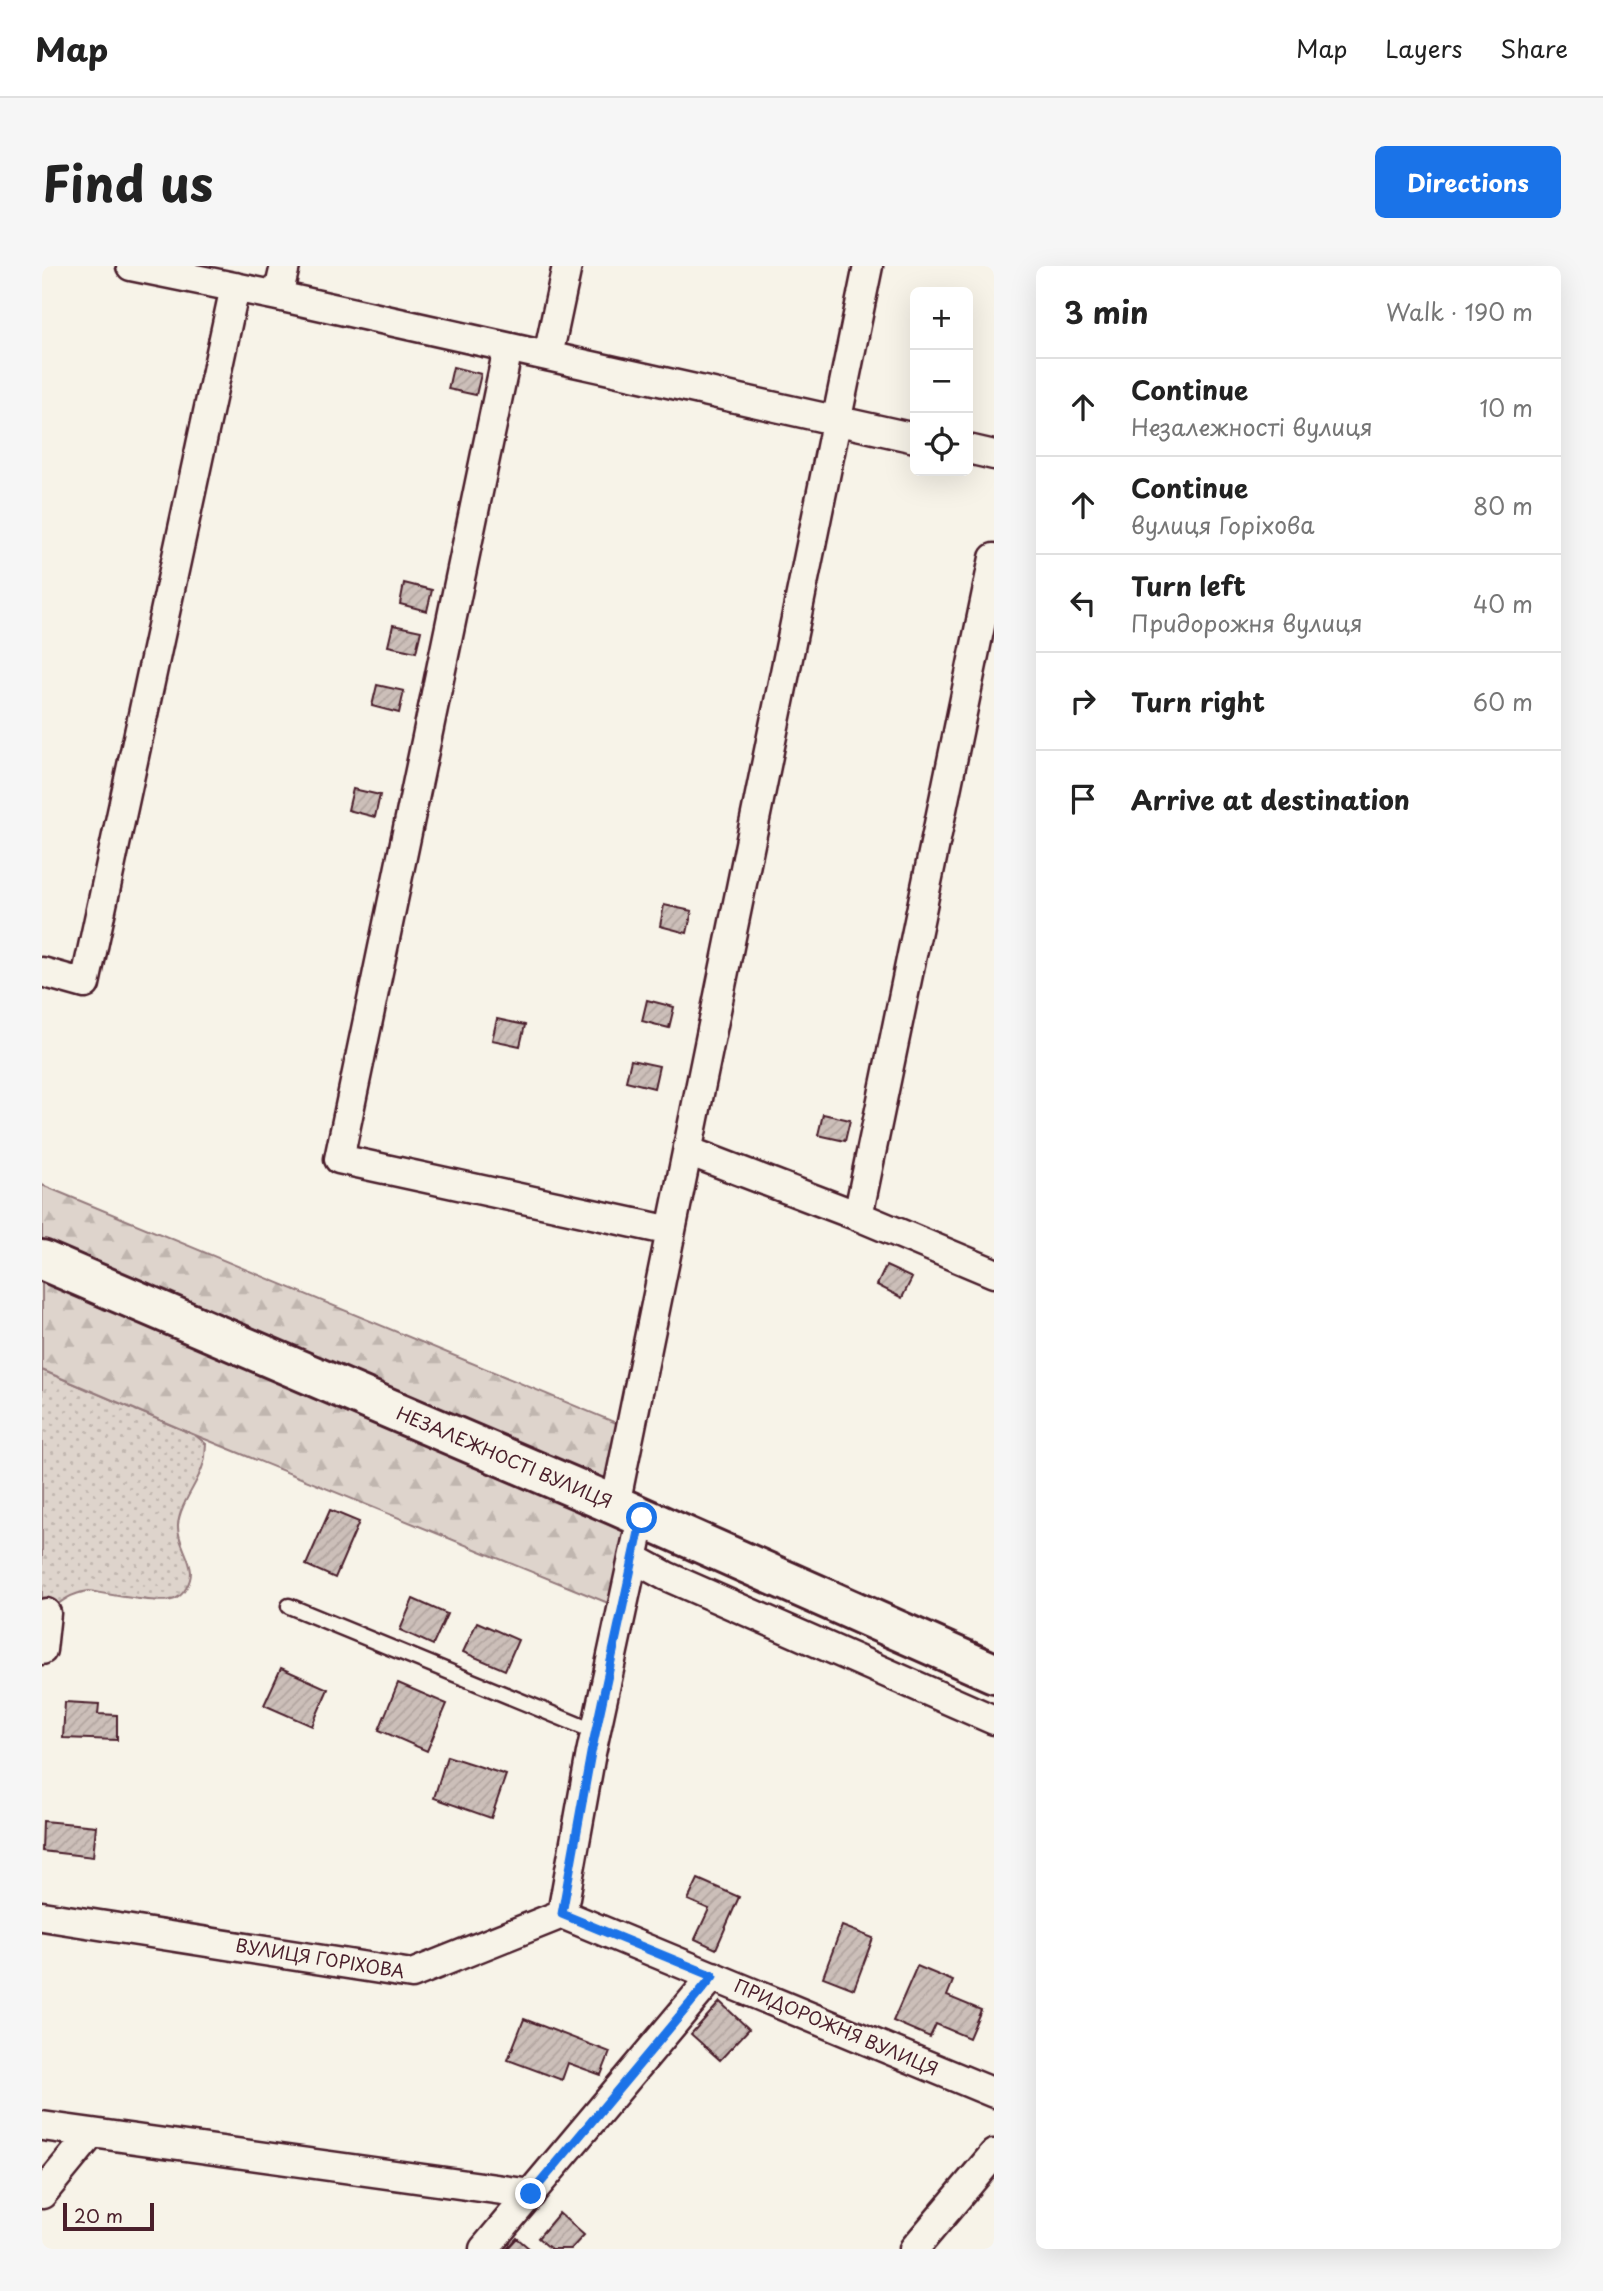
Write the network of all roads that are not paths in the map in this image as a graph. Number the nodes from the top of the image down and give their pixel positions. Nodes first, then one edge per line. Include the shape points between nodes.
1 (131, 266) edge
2 (285, 266) edge
3 (567, 266) edge
4 (868, 266) edge
5 (235, 287) junction
6 (278, 296) junction
7 (508, 348) junction
8 (548, 356) junction
9 (836, 421) junction
10 (910, 437) edge
11 (973, 450) edge
12 (994, 455) edge
13 (994, 558) edge
14 (42, 972) edge
15 (688, 1151) junction
16 (858, 1216) junction
17 (671, 1231) junction
18 (42, 1260) edge
19 (994, 1273) edge
20 (629, 1512) junction
21 (634, 1558) junction
22 (289, 1606) dead end
23 (46, 1613) dead end
24 (42, 1650) edge
25 (994, 1674) edge
26 (994, 1720) edge
27 (596, 1732) junction
28 (562, 1914) junction
29 (42, 1916) edge
30 (713, 1976) junction
31 (994, 2093) edge
32 (42, 2126) edge
33 (92, 2133) junction
34 (994, 2154) edge
35 (42, 2194) edge
36 (531, 2194) junction
37 (484, 2249) edge
38 (914, 2249) edge

1 - 5 street
2 - 6 street
3 - 8 street
4 - 9 street
5 - 6 street
5 - 14 street via 85,984
6 - 7 street
7 - 8 street
7 - 17 street via 339,1159
8 - 9 street
9 - 10 street
9 - 15 street
11 - 12 street
13 - 16 street
15 - 16 street
15 - 17 street
16 - 19 street
17 - 20 street
18 - 20 street, НЕЗАЛЕЖНОСТІ ВУЛИЦЯ
20 - 21 street
20 - 25 main road
21 - 26 street
21 - 27 street
22 - 27 lane
23 - 24 street
27 - 28 street
28 - 29 street, ВУЛИЦЯ ГОРІХОВА via 412,1974
28 - 30 street, ПРИДОРОЖНЯ ВУЛИЦЯ
30 - 31 street, ПРИДОРОЖНЯ ВУЛИЦЯ
30 - 36 street
32 - 33 street
33 - 35 street
33 - 36 street
34 - 38 street
36 - 37 street

